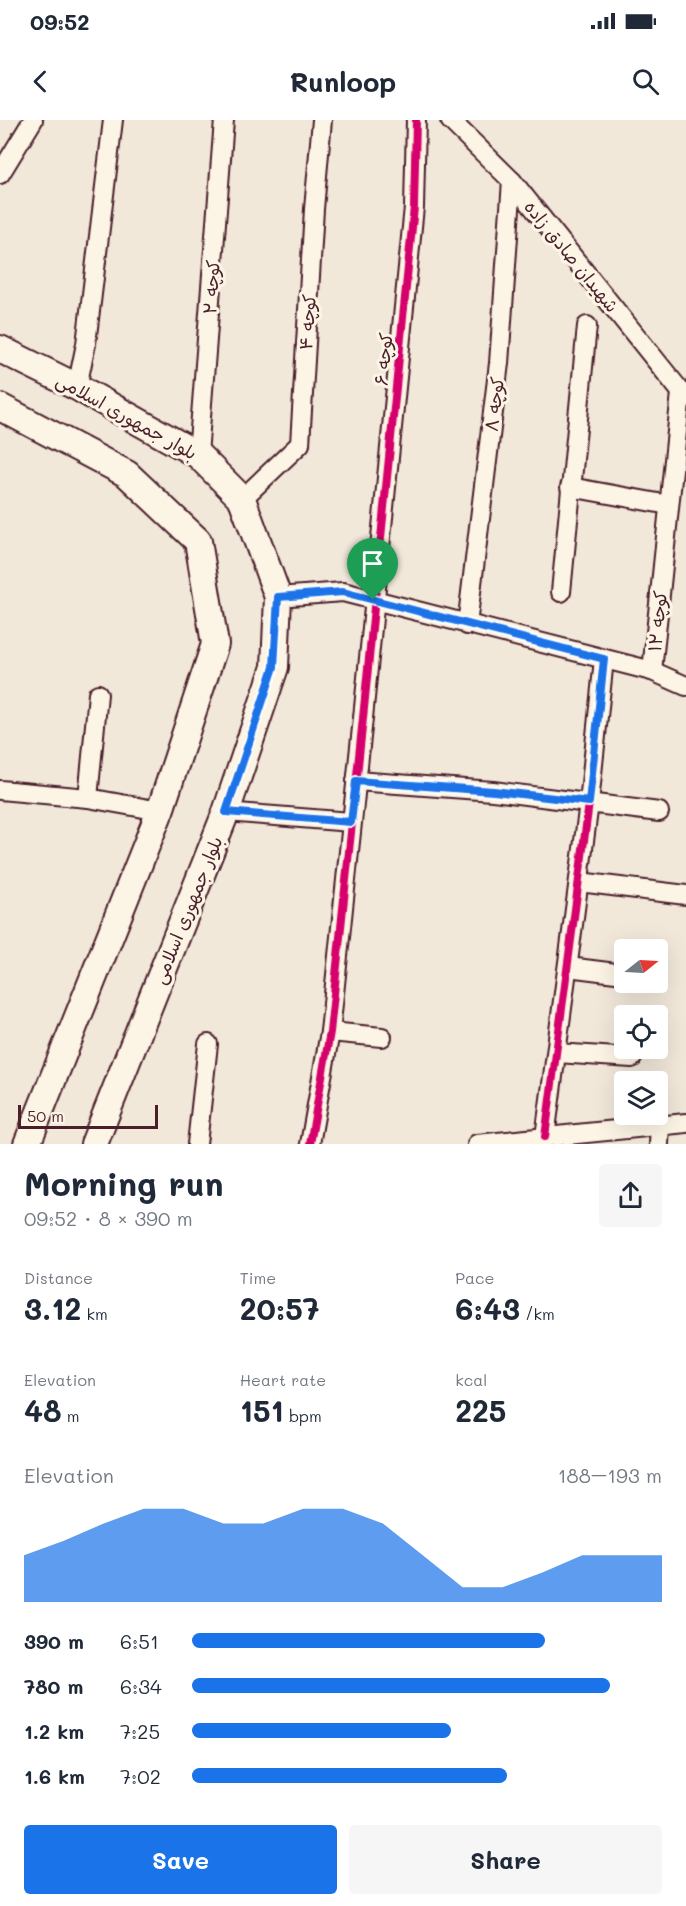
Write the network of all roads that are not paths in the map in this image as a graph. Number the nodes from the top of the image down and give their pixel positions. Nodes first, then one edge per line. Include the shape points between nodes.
1 (33, 120) edge
2 (113, 120) edge
3 (224, 120) edge
4 (322, 120) edge
5 (416, 120) edge
6 (450, 120) edge
7 (0, 174) edge
8 (512, 181) junction
9 (587, 326) dead end
10 (0, 349) edge
11 (77, 387) junction
12 (683, 396) edge
13 (0, 407) edge
14 (198, 455) junction
15 (570, 487) junction
16 (242, 498) junction
17 (669, 505) junction
18 (561, 592) dead end
19 (278, 597) junction
20 (373, 600) junction
21 (467, 625) junction
22 (604, 659) junction
23 (652, 671) junction
24 (686, 686) edge
25 (98, 694) dead end
26 (356, 781) junction
27 (0, 790) edge
28 (88, 798) junction
29 (589, 802) junction
30 (160, 811) junction
31 (226, 812) junction
32 (659, 812) dead end
33 (351, 822) junction
34 (579, 882) junction
35 (686, 895) edge
36 (568, 967) junction
37 (614, 973) edge
38 (330, 1032) junction
39 (382, 1037) dead end
40 (208, 1044) dead end
41 (557, 1053) junction
42 (614, 1057) edge
43 (686, 1123) edge
44 (668, 1124) edge
45 (660, 1125) joint
46 (555, 1139) edge
47 (27, 1144) edge
48 (94, 1144) edge
49 (197, 1144) edge
50 (310, 1144) edge
51 (477, 1144) edge
52 (659, 1144) edge

1 - 7 street
2 - 11 street via 86,344
3 - 14 street, کوچه ۲
4 - 16 street, کوچه ۴ via 300,444
5 - 20 street, کوچه ۶ via 414,207
6 - 8 street, شهیدان صادق زاده
8 - 12 street, شهیدان صادق زاده
8 - 21 street, کوچه ۸ via 499,363
9 - 15 street
10 - 11 main road, بلوار جمهوری اسلامی
11 - 14 main road, بلوار جمهوری اسلامی
12 - 17 street, کوچه ۱۲
13 - 30 main road via 127,474 198,541 215,644
14 - 16 main road, بلوار جمهوری اسلامی
15 - 17 street
15 - 18 street
16 - 19 main road, بلوار جمهوری اسلامی
17 - 23 street, کوچه ۱۲
19 - 20 street via 343,592
19 - 31 main road, بلوار جمهوری اسلامی via 274,667
20 - 21 street
20 - 26 street, کوچه ۶
21 - 22 street
22 - 23 street
22 - 29 street
23 - 24 street
25 - 28 street
26 - 29 street
26 - 33 street, کوچه ۶
27 - 28 street
28 - 30 street
29 - 32 street
29 - 34 street
30 - 47 main road
31 - 33 street
31 - 48 main road, بلوار جمهوری اسلامی
33 - 38 street, کوچه ۶
34 - 35 street
34 - 36 street
36 - 37 street
36 - 41 street
38 - 39 street
38 - 50 street, کوچه ۶
40 - 49 street
41 - 42 street
41 - 46 street
43 - 44 street
45 - 46 street
45 - 52 street
46 - 51 street

